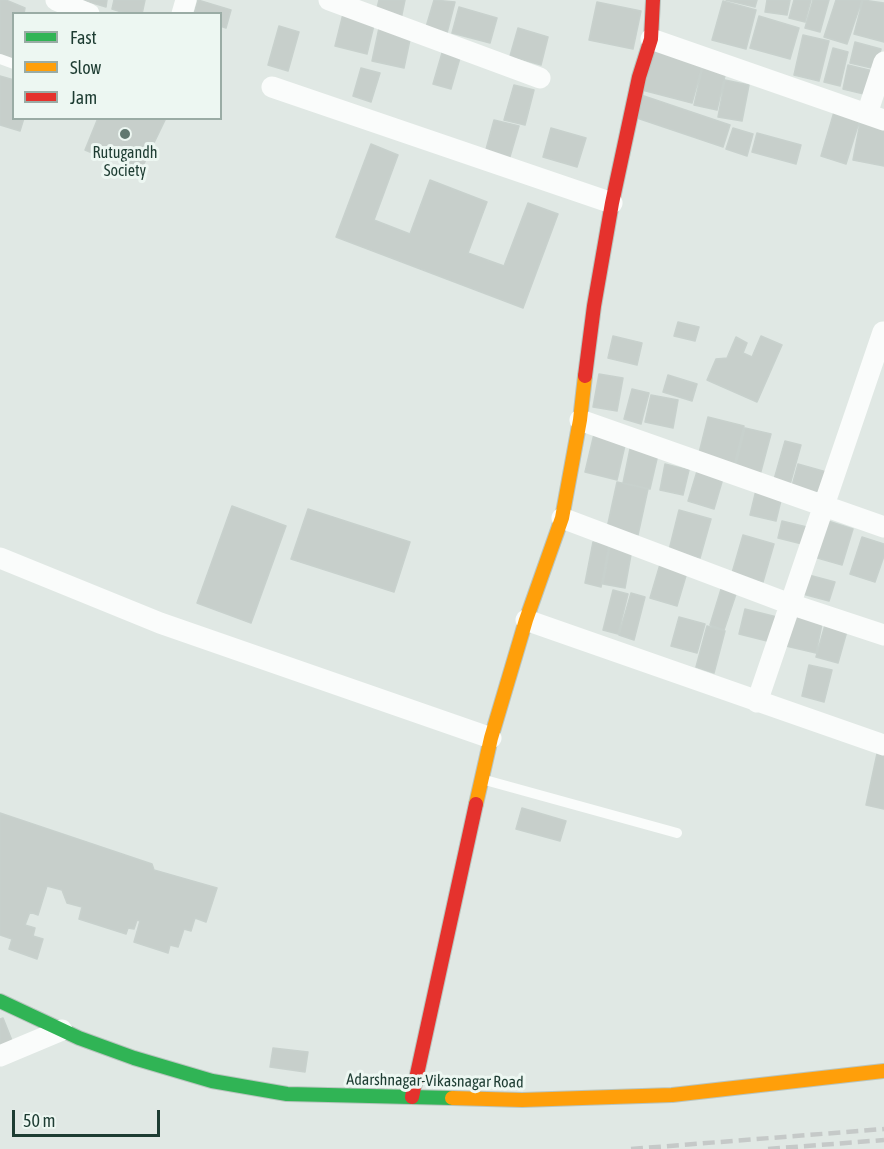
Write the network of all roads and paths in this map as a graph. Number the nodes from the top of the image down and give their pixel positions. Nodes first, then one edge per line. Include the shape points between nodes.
1 (56, 0) edge
2 (329, 0) edge
3 (653, 0) edge
4 (83, 12) edge
5 (651, 39) junction
6 (884, 62) edge
7 (540, 78) dead end
8 (272, 87) dead end
9 (875, 117) edge
10 (612, 203) junction
11 (883, 332) edge
12 (580, 420) junction
13 (823, 506) junction
14 (562, 518) junction
15 (884, 527) edge
16 (0, 558) edge
17 (789, 604) junction
18 (526, 620) junction
19 (884, 635) edge
20 (757, 702) junction
21 (491, 738) junction
22 (884, 745) edge
23 (482, 779) junction
24 (677, 833) dead end
25 (0, 1001) edge
26 (62, 1030) junction
27 (0, 1056) edge
28 (884, 1071) edge
29 (412, 1096) junction

1 - 4 street
2 - 7 street
3 - 5 street
5 - 9 street
5 - 10 street
6 - 9 street
8 - 10 street
10 - 12 street
11 - 13 street
12 - 13 street
12 - 14 street
13 - 15 street
13 - 17 street
14 - 17 street
14 - 18 street
16 - 21 street via 160,623
17 - 19 street
17 - 20 street
18 - 20 street
18 - 21 street
20 - 22 street
21 - 23 street
23 - 24 lane
23 - 29 street
25 - 26 street, Adarshnagar-Vikasnagar Road
26 - 27 street
26 - 29 street, Adarshnagar-Vikasnagar Road via 212,1082 287,1094
28 - 29 street, Adarshnagar-Vikasnagar Road via 672,1095 522,1100

